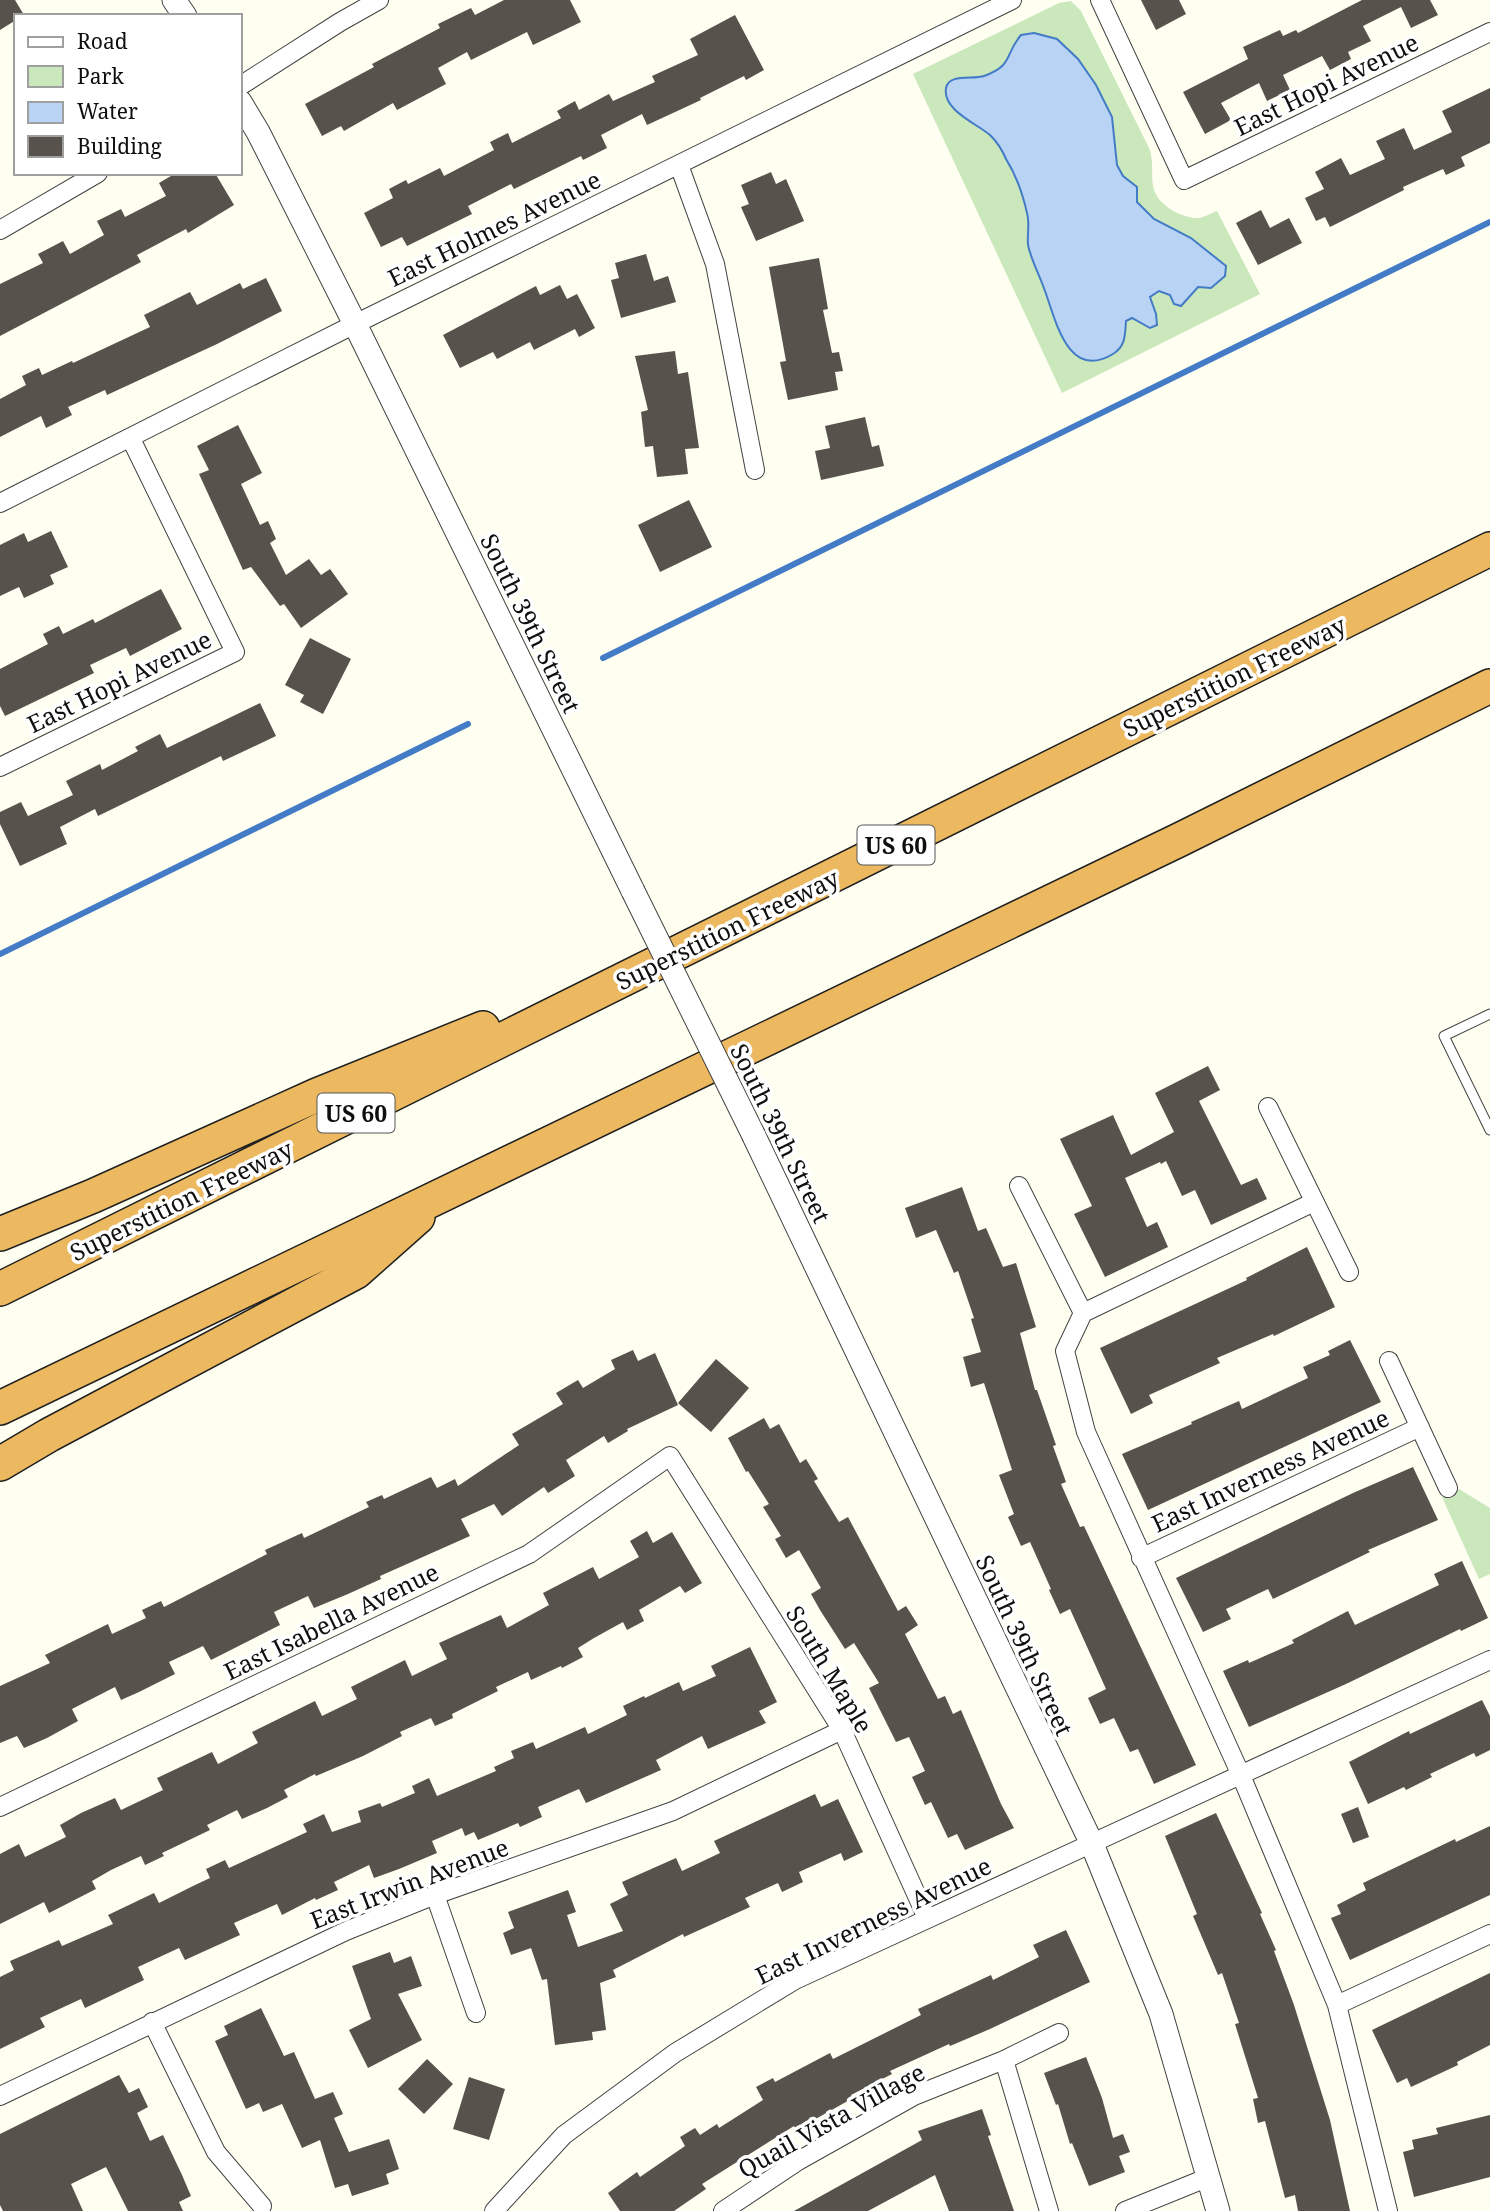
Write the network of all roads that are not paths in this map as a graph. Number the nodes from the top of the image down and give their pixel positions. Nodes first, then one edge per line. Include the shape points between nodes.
1 (379, 0) edge
2 (1012, 0) edge
3 (1100, 0) edge
4 (1490, 32) edge
5 (242, 85) edge
6 (242, 105) edge
7 (679, 165) junction
8 (95, 175) edge
9 (0, 230) edge
10 (355, 324) junction
11 (131, 439) junction
12 (755, 470) dead end
13 (0, 503) edge
14 (1490, 549) edge
15 (1490, 686) edge
16 (1490, 709) edge
17 (0, 767) edge
18 (1262, 802) junction
19 (713, 937) junction
20 (1490, 1014) edge
21 (1268, 1107) dead end
22 (1490, 1130) edge
23 (1020, 1186) dead end
24 (448, 1190) junction
25 (1314, 1202) junction
26 (0, 1234) edge
27 (1349, 1272) dead end
28 (0, 1289) edge
29 (1083, 1313) junction
30 (1389, 1361) dead end
31 (0, 1408) edge
32 (1420, 1427) junction
33 (670, 1456) joint
34 (0, 1464) edge
35 (1448, 1488) dead end
36 (1141, 1558) junction
37 (1490, 1660) edge
38 (842, 1730) junction
39 (1240, 1773) junction
40 (0, 1807) edge
41 (1091, 1844) junction
42 (435, 1895) junction
43 (927, 1918) junction
44 (1490, 1934) edge
45 (1336, 2005) junction
46 (476, 2013) dead end
47 (152, 2022) junction
48 (1059, 2033) dead end
49 (1004, 2060) junction
50 (0, 2096) edge
51 (1209, 2177) junction
52 (262, 2206) dead end
53 (494, 2211) edge
54 (723, 2211) edge
55 (1049, 2211) edge
56 (1125, 2211) edge
57 (1217, 2211) edge
58 (1388, 2211) edge

1 - 5 street
2 - 7 street, East Holmes Avenue
3 - 4 street, East Hopi Avenue via 1184,180
6 - 10 street, South 39th Street
7 - 10 street, East Holmes Avenue
7 - 12 street via 715,264
8 - 9 street
10 - 11 street, East Holmes Avenue
10 - 41 street, South 39th Street, bridge via 754,1136
11 - 13 street, East Holmes Avenue
11 - 17 street, East Hopi Avenue via 235,652
14 - 19 highway, Superstition Freeway / US 60
15 - 18 highway
16 - 18 highway
18 - 24 highway
19 - 26 highway via 317,1095
19 - 28 highway, Superstition Freeway / US 60
20 - 22 lane via 1444,1037
21 - 25 street
23 - 29 street
24 - 31 highway
24 - 34 highway via 356,1272
25 - 27 street
25 - 29 street
29 - 36 street, East Inverness Avenue via 1065,1351 1086,1432
30 - 32 street, East Inverness Avenue
32 - 35 street, East Inverness Avenue
32 - 36 street, East Inverness Avenue
33 - 38 street, South Maple
33 - 40 street, East Isabella Avenue via 529,1554
36 - 39 street, East Inverness Avenue
37 - 39 street, East Inverness Avenue
38 - 42 street, East Irwin Avenue via 673,1811
38 - 43 street, South Maple
39 - 41 street, East Inverness Avenue
39 - 45 street, East Inverness Avenue
41 - 43 street, East Inverness Avenue
41 - 51 street, South 39th Street via 1161,2014
42 - 46 street
42 - 47 street, East Irwin Avenue via 346,1931
43 - 53 street, East Inverness Avenue via 795,1980 675,2053 564,2134
44 - 45 street
45 - 58 street, East Inverness Avenue
47 - 50 street, East Irwin Avenue
47 - 52 street via 216,2152
48 - 49 street, Quail Vista Village
49 - 54 street, Quail Vista Village via 915,2096 798,2161
49 - 55 street
51 - 56 street
51 - 57 street, South 39th Street

